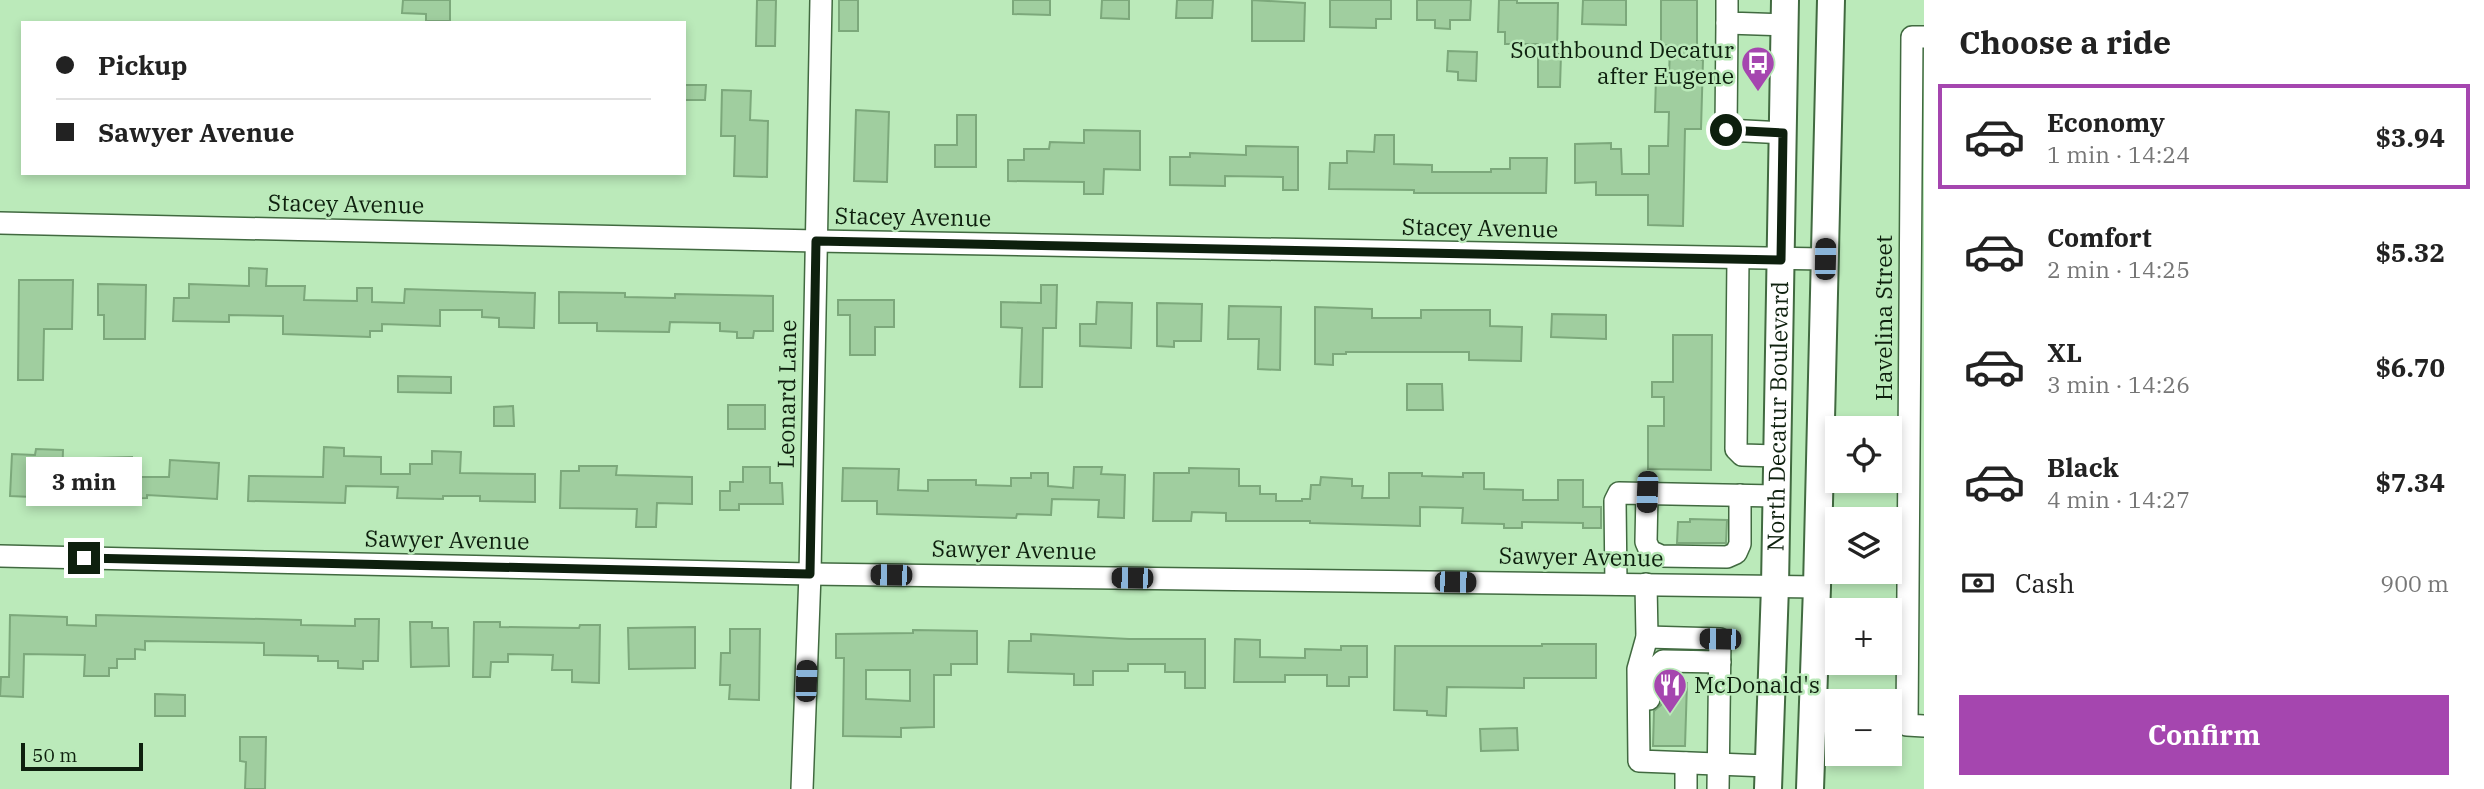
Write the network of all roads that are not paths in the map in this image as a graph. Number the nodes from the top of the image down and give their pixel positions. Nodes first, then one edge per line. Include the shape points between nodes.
1 (821, 0) edge
2 (1727, 0) edge
3 (1831, 0) edge
4 (1785, 13) edge
5 (1727, 23) junction
6 (1918, 37) edge
7 (1783, 133) junction
8 (0, 223) edge
9 (816, 241) junction
10 (1738, 259) junction
11 (1825, 259) junction
12 (1781, 260) junction
13 (1777, 456) junction
14 (1647, 492) junction
15 (1740, 495) junction
16 (1776, 496) junction
17 (0, 556) edge
18 (810, 574) junction
19 (1616, 584) junction
20 (1646, 584) junction
21 (1775, 586) junction
22 (1817, 587) junction
23 (1647, 637) junction
24 (1720, 662) junction
25 (1916, 726) edge
26 (1648, 762) junction
27 (1686, 763) junction
28 (1718, 764) junction
29 (1768, 777) edge
30 (802, 789) edge
31 (1686, 789) edge
32 (1718, 789) edge
33 (1810, 789) edge

1 - 9 street, Leonard Lane
2 - 5 street
3 - 11 main road, North Decatur Boulevard
4 - 5 street
4 - 7 main road, North Decatur Boulevard
5 - 7 street via 1726,130
6 - 25 street, Havelina Street
7 - 12 main road, North Decatur Boulevard
8 - 9 street, Stacey Avenue
9 - 10 street, Stacey Avenue
9 - 18 street, Leonard Lane
10 - 12 street, Stacey Avenue
10 - 13 street via 1735,449 1742,455
11 - 12 street, Stacey Avenue
11 - 22 main road, North Decatur Boulevard
12 - 13 main road, North Decatur Boulevard
13 - 16 main road, North Decatur Boulevard
14 - 15 street
14 - 15 street via 1646,542 1650,551 1661,556 1727,557 1736,553
14 - 19 street via 1624,491 1615,501
15 - 16 street
16 - 21 main road, North Decatur Boulevard
17 - 18 street, Sawyer Avenue
18 - 19 street, Sawyer Avenue
18 - 30 street, Leonard Lane
19 - 20 street, Sawyer Avenue
20 - 21 street, Sawyer Avenue
20 - 23 street
21 - 22 street, Sawyer Avenue
21 - 29 main road, North Decatur Boulevard
22 - 33 main road, North Decatur Boulevard
23 - 24 street via 1720,639
23 - 26 street via 1638,669 1639,761
24 - 26 street via 1663,661 1652,671
24 - 28 street
26 - 27 street
27 - 28 street
27 - 31 street
28 - 29 street
28 - 32 street

